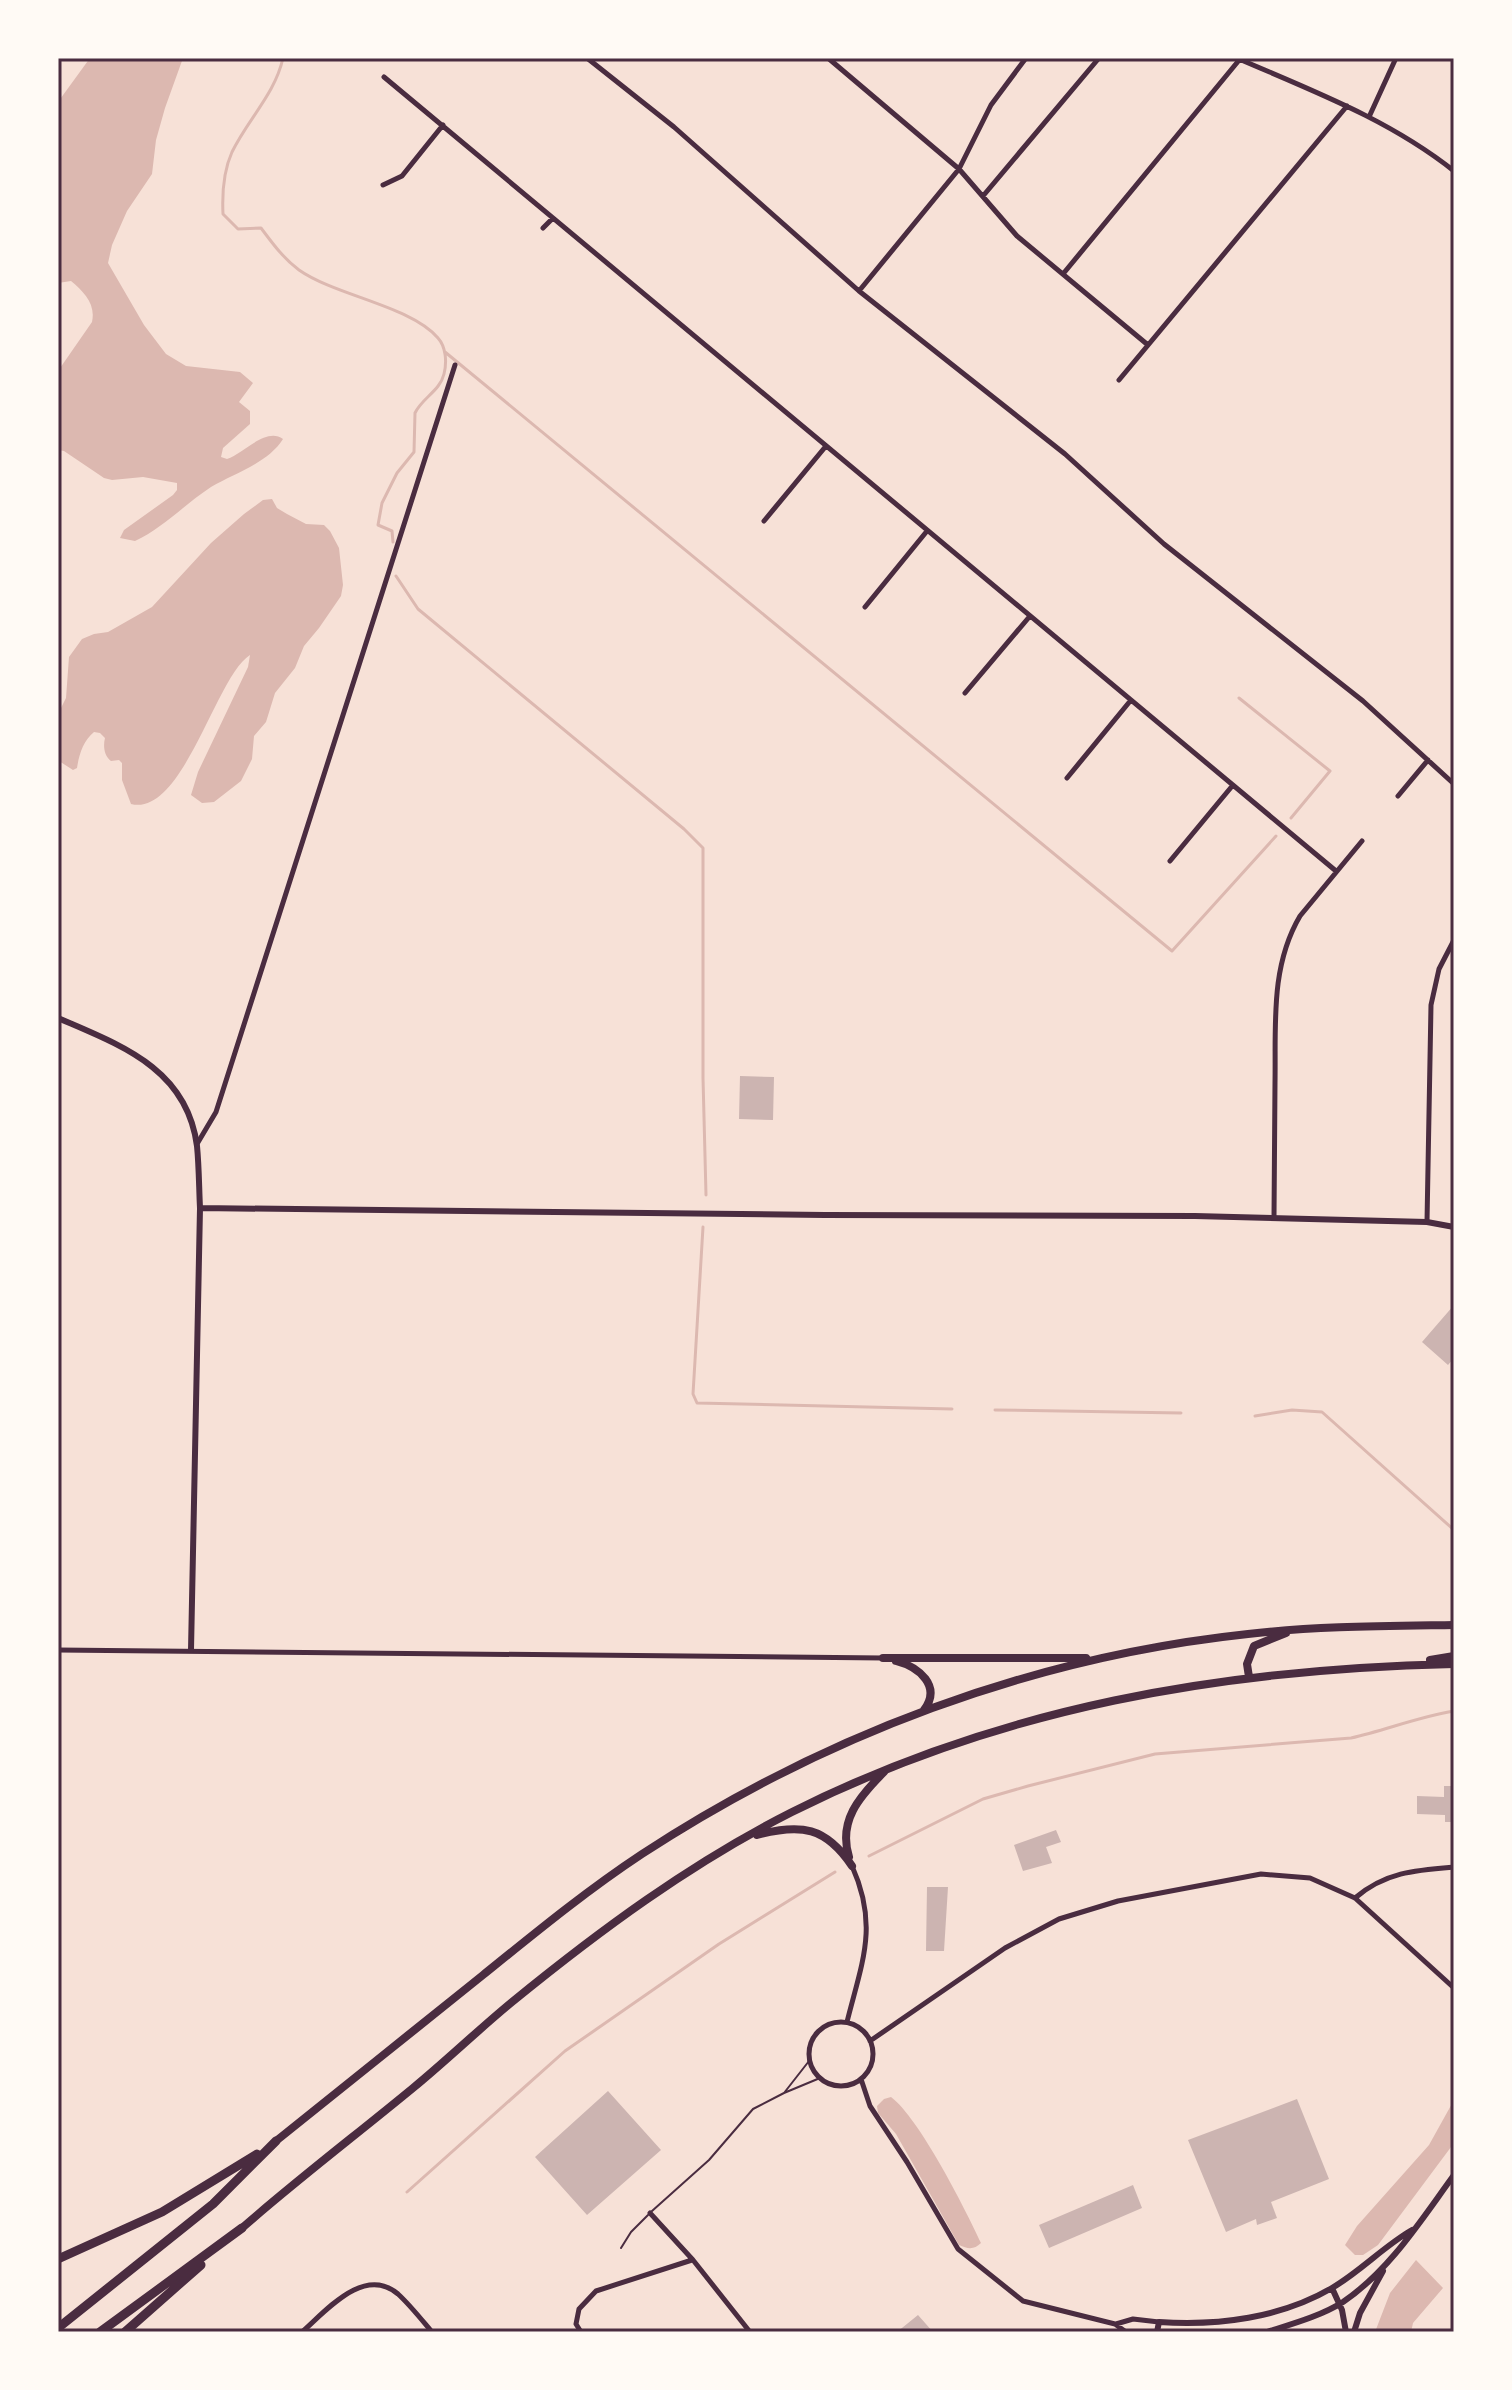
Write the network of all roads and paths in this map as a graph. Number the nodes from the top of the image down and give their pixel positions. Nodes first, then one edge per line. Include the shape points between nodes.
1 (587, 58) edge
2 (828, 58) edge
3 (1026, 58) edge
4 (1099, 58) edge
5 (1396, 58) edge
6 (1239, 59) edge
7 (384, 77) dead end
8 (1347, 106) junction
9 (1369, 117) junction
10 (443, 125) junction
11 (959, 169) junction
12 (1454, 171) edge
13 (383, 185) dead end
14 (983, 196) junction
15 (553, 218) junction
16 (543, 228) dead end
17 (1063, 274) junction
18 (859, 291) junction
19 (1148, 345) junction
20 (455, 365) dead end
21 (1119, 380) dead end
22 (826, 446) junction
23 (764, 521) dead end
24 (927, 531) junction
25 (865, 607) dead end
26 (1030, 616) junction
27 (965, 693) dead end
28 (1131, 700) junction
29 (1428, 760) junction
30 (1067, 778) dead end
31 (1454, 784) edge
32 (1233, 785) junction
33 (1398, 796) dead end
34 (1362, 841) dead end
35 (1170, 861) dead end
36 (1336, 871) junction
37 (1454, 940) edge
38 (58, 1018) edge
39 (197, 1145) junction
40 (200, 1208) junction
41 (1274, 1217) junction
42 (1427, 1222) junction
43 (1454, 1227) edge
44 (1454, 1625) edge
45 (1294, 1630) junction
46 (58, 1650) edge
47 (191, 1650) junction
48 (1454, 1656) edge
49 (883, 1658) junction
50 (1102, 1658) junction
51 (1454, 1664) edge
52 (1386, 1665) junction
53 (1249, 1677) junction
54 (924, 1710) junction
55 (888, 1768) junction
56 (741, 1840) junction
57 (852, 1866) junction
58 (1454, 1867) edge
59 (1355, 1898) junction
60 (1454, 1988) edge
61 (847, 2022) junction
62 (870, 2041) junction
63 (809, 2061) junction
64 (820, 2078) junction
65 (861, 2079) junction
66 (784, 2093) junction
67 (276, 2141) junction
68 (1454, 2175) edge
69 (650, 2213) junction
70 (242, 2228) junction
71 (1412, 2230) junction
72 (621, 2248) dead end
73 (58, 2259) edge
74 (693, 2260) junction
75 (1390, 2260) junction
76 (1332, 2288) junction
77 (1340, 2304) junction
78 (1159, 2322) junction
79 (1115, 2324) junction
80 (58, 2328) edge
81 (100, 2332) edge
82 (125, 2332) edge
83 (302, 2332) edge
84 (432, 2332) edge
85 (581, 2332) edge
86 (750, 2332) edge
87 (1126, 2332) edge
88 (1157, 2332) edge
89 (1267, 2332) edge
90 (1346, 2332) edge
91 (1354, 2332) edge

1 - 18 street via 674,127
2 - 11 street
3 - 11 street via 991,105
4 - 14 street
5 - 9 street
6 - 8 street
6 - 17 street
7 - 10 street
8 - 9 street
8 - 19 street
9 - 12 street
10 - 13 street via 402,176
10 - 15 street
11 - 14 street
11 - 18 street
14 - 17 street via 1006,225
15 - 16 street
15 - 22 street
17 - 19 street
18 - 29 street via 1065,454 1164,544 1327,671
19 - 21 street
20 - 39 street via 216,1112
22 - 23 street
22 - 24 street
24 - 25 street
24 - 26 street
26 - 27 street
26 - 28 street
28 - 30 street
28 - 32 street
29 - 31 street
29 - 33 street
32 - 35 street
32 - 36 street
34 - 36 street
36 - 41 street via 1291,930 1279,963
37 - 42 street via 1439,969 1431,1005
38 - 39 street via 121,1045 156,1068 182,1104
39 - 40 street
40 - 41 street
40 - 47 street
41 - 42 street
42 - 43 street
44 - 45 highway
45 - 50 highway
45 - 53 highway via 1254,1646 1248,1657
46 - 47 street
47 - 49 street
48 - 52 highway
49 - 50 highway
49 - 54 highway via 912,1667 929,1682 932,1695
50 - 54 highway
51 - 52 highway
52 - 53 highway
53 - 55 highway via 1076,1708
54 - 67 highway via 764,1782 641,1855 560,1913
55 - 56 highway
55 - 57 highway via 848,1817
56 - 57 highway via 804,1829 833,1842
56 - 70 highway via 651,1896 555,1968
57 - 61 street via 864,1896 867,1926
58 - 59 street via 1393,1874
59 - 60 street
59 - 62 street via 1310,1878 1261,1874 1085,1910 1005,1948
61 - 62 street
61 - 63 street via 816,2033
62 - 65 street via 872,2061
63 - 64 street
63 - 66 lane
64 - 65 street via 836,2086
64 - 66 lane
65 - 79 street via 870,2106 958,2249 1023,2301
66 - 69 lane via 753,2109 709,2160
67 - 73 highway via 162,2212
67 - 80 highway via 213,2204
68 - 71 street
69 - 72 lane
69 - 74 street
70 - 81 highway
70 - 82 highway
71 - 75 street
71 - 76 street
74 - 85 street via 596,2291 579,2309 576,2324
74 - 86 street
75 - 77 street
75 - 91 street
76 - 77 street
76 - 78 street via 1252,2317 1209,2324
77 - 89 street
77 - 90 street
78 - 79 street via 1133,2319
78 - 88 street
79 - 87 street
83 - 84 street via 352,2290 369,2284 397,2293

